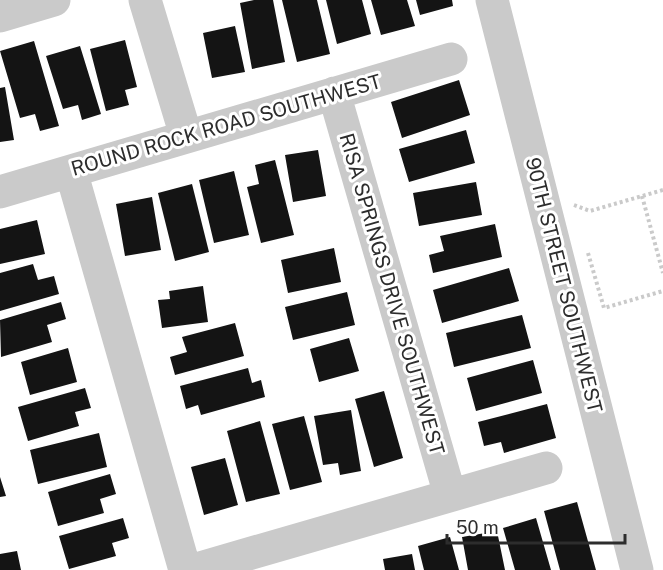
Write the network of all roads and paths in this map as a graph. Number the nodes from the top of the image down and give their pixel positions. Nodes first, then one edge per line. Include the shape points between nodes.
1 (54, 0) edge
2 (145, 0) edge
3 (492, 0) edge
4 (0, 16) edge
5 (452, 59) dead end
6 (334, 93) junction
7 (186, 136) junction
8 (70, 171) junction
9 (663, 190) edge
10 (0, 192) edge
11 (642, 196) junction
12 (574, 205) dead end
13 (588, 254) dead end
14 (663, 273) edge
15 (663, 291) edge
16 (546, 468) dead end
17 (450, 495) junction
18 (185, 570) edge
19 (193, 570) edge
20 (637, 570) edge

1 - 4 street
2 - 7 street
3 - 20 street, 90TH STREET SOUTHWEST
5 - 6 street, ROUND ROCK ROAD SOUTHWEST
6 - 7 street, ROUND ROCK ROAD SOUTHWEST
6 - 17 street, RISA SPRINGS DRIVE SOUTHWEST
7 - 8 street, ROUND ROCK ROAD SOUTHWEST
8 - 10 street, ROUND ROCK ROAD SOUTHWEST
8 - 18 street
9 - 11 path
11 - 12 path via 590,211
11 - 14 path
13 - 15 path via 604,308
16 - 17 street
17 - 19 street

